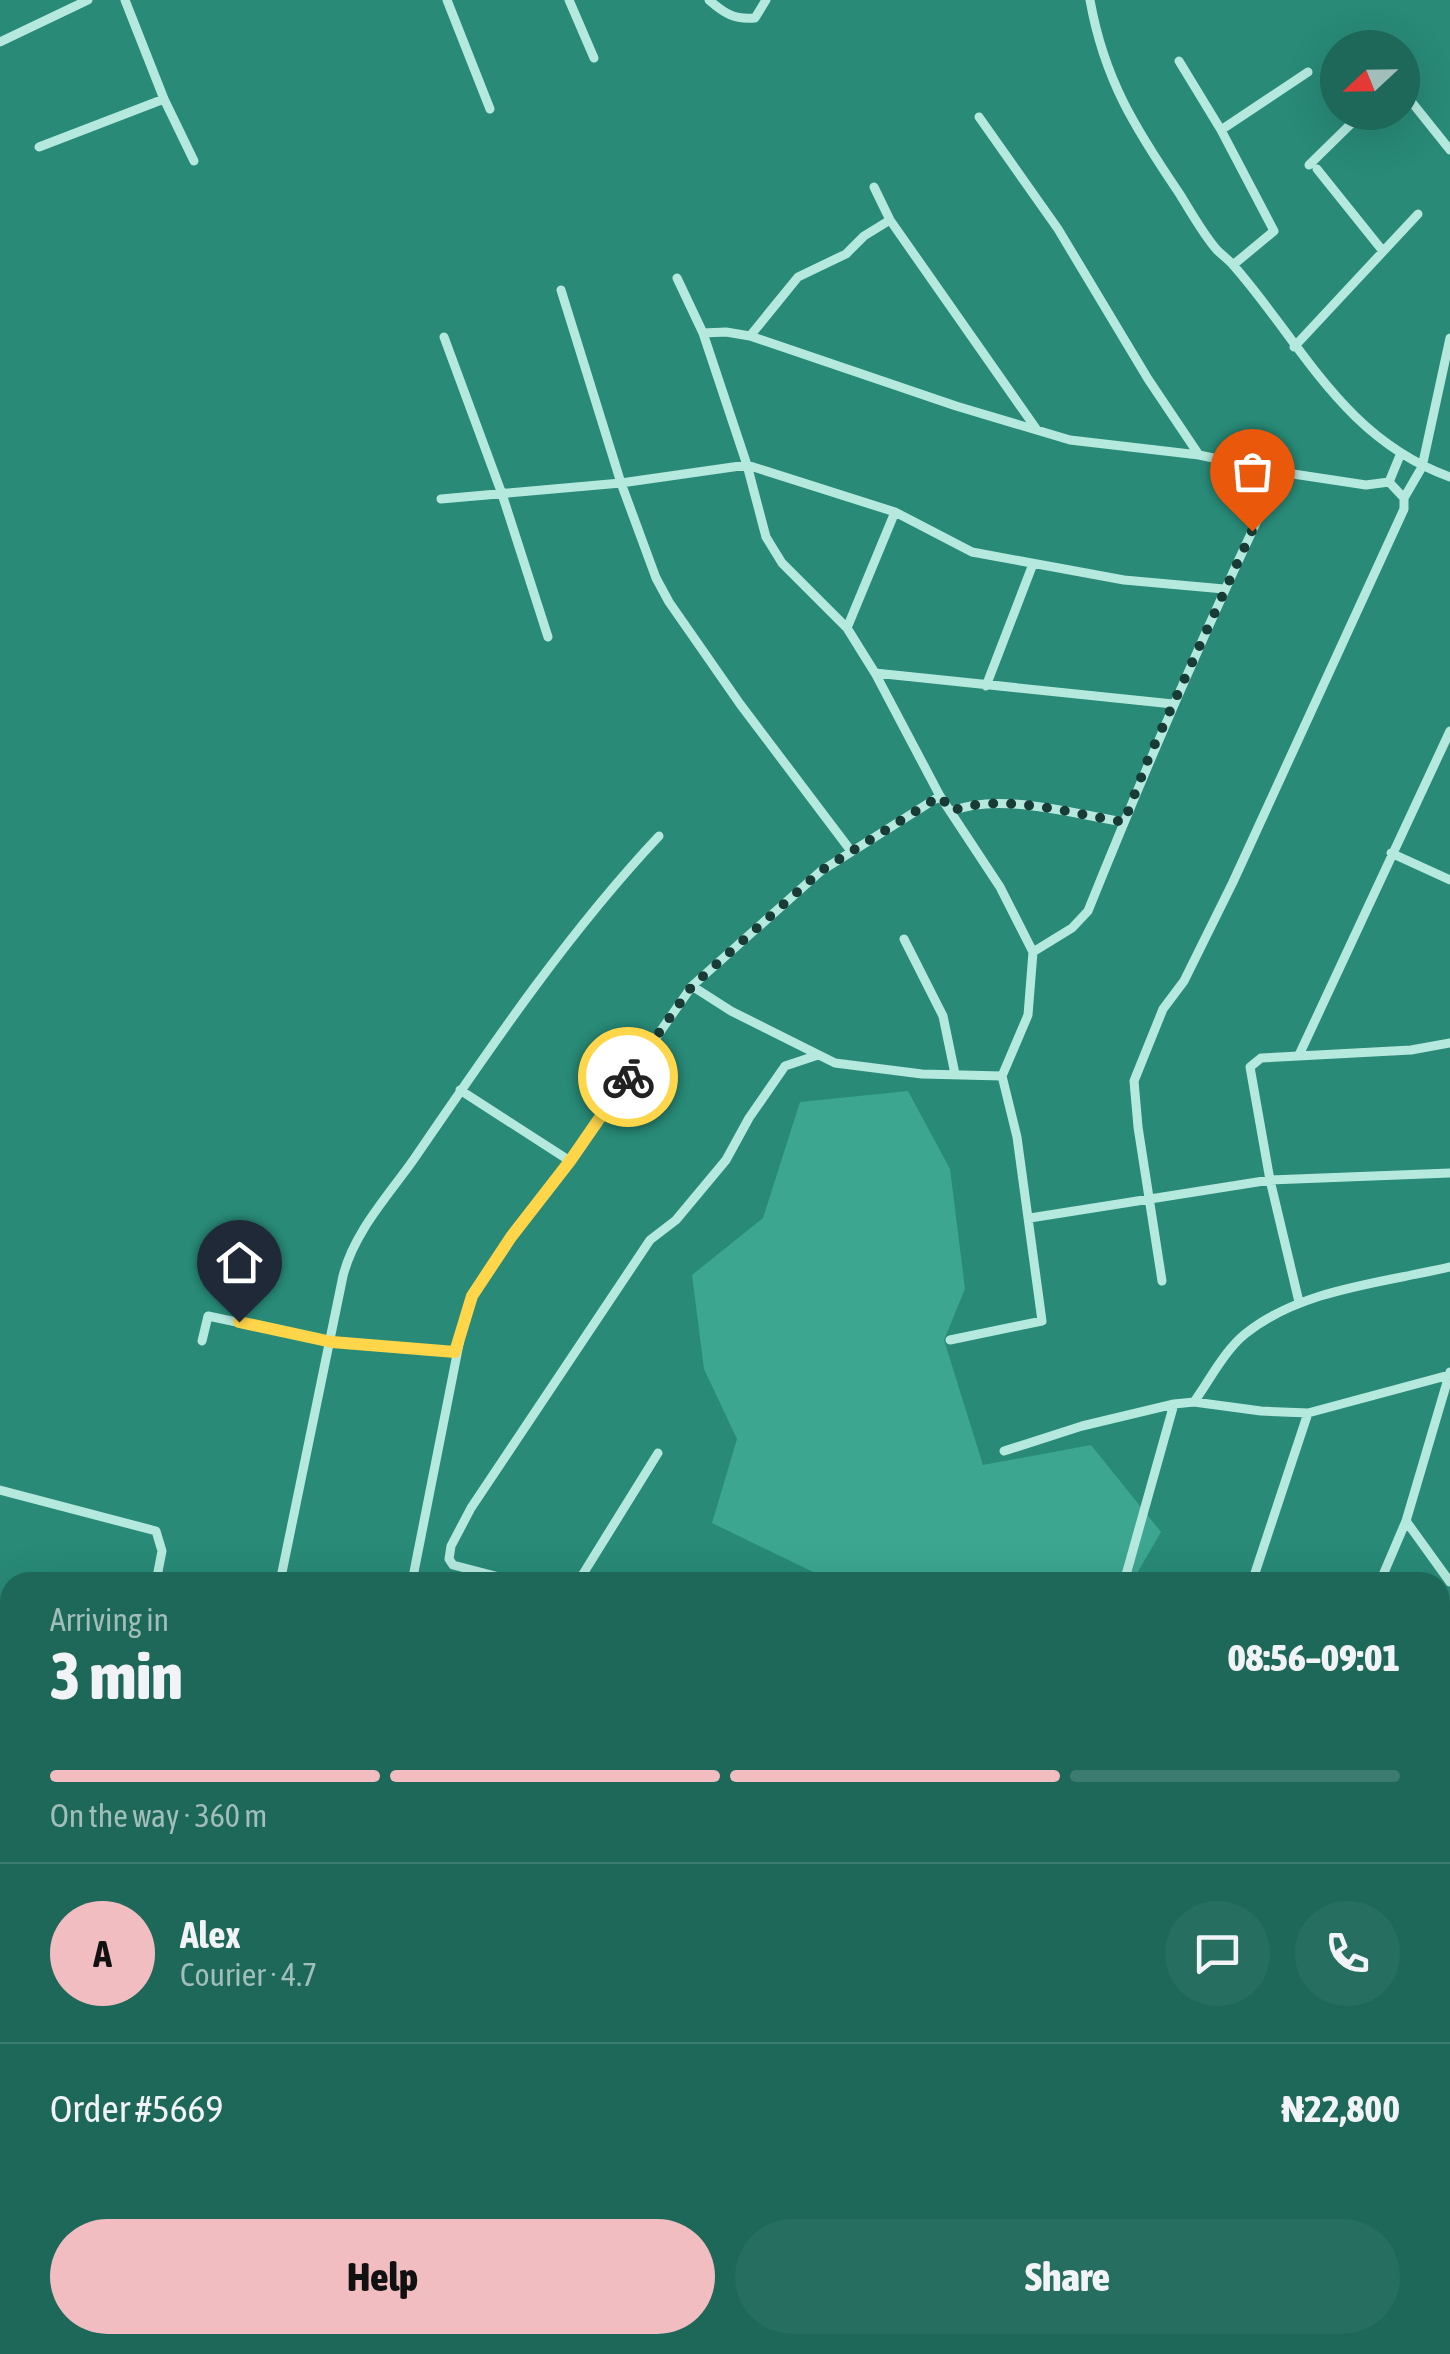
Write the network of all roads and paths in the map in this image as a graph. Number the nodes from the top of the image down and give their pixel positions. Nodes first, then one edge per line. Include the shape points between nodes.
1 (88, 0) edge
2 (125, 0) edge
3 (446, 0) edge
4 (569, 0) edge
5 (709, 0) edge
6 (766, 0) edge
7 (1090, 0) edge
8 (0, 42) edge
9 (594, 58) dead end
10 (1179, 61) dead end
11 (1308, 72) dead end
12 (164, 99) junction
13 (490, 109) dead end
14 (1420, 112) edge
15 (979, 117) dead end
16 (1222, 130) junction
17 (1346, 130) edge
18 (38, 148) dead end
19 (1450, 150) edge
20 (194, 160) dead end
21 (874, 188) dead end
22 (1418, 214) dead end
23 (890, 220) junction
24 (1382, 250) junction
25 (1234, 264) junction
26 (677, 278) dead end
27 (561, 290) dead end
28 (703, 333) junction
29 (750, 336) junction
30 (444, 337) dead end
31 (1450, 338) edge
32 (1294, 347) junction
33 (1038, 430) junction
34 (1401, 453) junction
35 (1198, 455) junction
36 (748, 464) junction
37 (1422, 466) junction
38 (1280, 472) junction
39 (1450, 476) edge
40 (1389, 482) junction
41 (621, 483) junction
42 (502, 494) junction
43 (1404, 498) junction
44 (441, 499) dead end
45 (894, 512) junction
46 (1032, 564) junction
47 (1224, 589) junction
48 (847, 628) junction
49 (548, 637) dead end
50 (876, 673) junction
51 (986, 686) junction
52 (1173, 704) junction
53 (1450, 731) edge
54 (1448, 743) edge
55 (940, 796) junction
56 (952, 811) junction
57 (1124, 822) junction
58 (659, 836) dead end
59 (850, 851) junction
60 (1391, 853) junction
61 (1450, 880) edge
62 (904, 939) dead end
63 (1033, 952) junction
64 (692, 986) junction
65 (1450, 1043) edge
66 (818, 1055) junction
67 (1299, 1055) junction
68 (955, 1074) junction
69 (1002, 1076) junction
70 (460, 1090) junction
71 (570, 1161) junction
72 (1450, 1173) edge
73 (1270, 1180) junction
74 (1150, 1199) junction
75 (1030, 1218) junction
76 (1450, 1268) edge
77 (1162, 1282) dead end
78 (1299, 1302) junction
79 (950, 1340) dead end
80 (202, 1341) dead end
81 (332, 1342) junction
82 (455, 1352) junction
83 (1450, 1374) edge
84 (1194, 1402) junction
85 (1174, 1404) junction
86 (1308, 1413) junction
87 (1004, 1451) dead end
88 (658, 1453) dead end
89 (0, 1490) edge
90 (1406, 1521) junction
91 (158, 1572) edge
92 (282, 1572) edge
93 (414, 1572) edge
94 (479, 1572) edge
95 (584, 1572) edge
96 (1127, 1572) edge
97 (1255, 1572) edge
98 (1384, 1572) edge
99 (1443, 1572) edge

1 - 8 street
2 - 12 street
3 - 13 street
4 - 9 street
5 - 6 street via 745,19 755,18
7 - 25 street via 1106,70 1143,140 1217,250
10 - 16 street
11 - 16 street
12 - 18 street
12 - 20 street
14 - 19 street
15 - 35 street via 1058,229
16 - 25 street via 1274,231
17 - 24 street via 1313,167
21 - 23 street
22 - 24 street
23 - 29 street via 846,254 798,277
23 - 33 street
24 - 32 street
25 - 32 street
26 - 28 street
27 - 41 street
28 - 29 street
28 - 36 street
29 - 33 street
30 - 42 street
31 - 37 street
32 - 34 street via 1343,406
33 - 35 street
34 - 37 street
34 - 40 street
35 - 38 street
36 - 41 street
36 - 45 street
36 - 48 street via 766,537 782,563
37 - 39 street
37 - 43 street
38 - 40 street via 1366,485
38 - 47 street
40 - 43 street
41 - 42 street
41 - 59 street via 669,602
42 - 44 street
42 - 49 street
43 - 74 street via 1233,882 1145,1047 1134,1096
45 - 46 street via 972,552
45 - 48 street
46 - 47 street
46 - 51 street
47 - 52 street
48 - 50 street
50 - 51 street
50 - 55 street
51 - 52 street
52 - 57 street
53 - 54 street
54 - 60 street
55 - 56 street
55 - 59 street
56 - 57 street via 1004,803
56 - 63 street
57 - 63 street via 1088,911
58 - 70 street via 608,889
59 - 64 street
60 - 61 street
60 - 67 street
62 - 68 street via 943,1016
63 - 69 street via 1028,1015
64 - 66 street
64 - 71 street
65 - 67 street
66 - 68 street via 876,1070
66 - 94 street via 785,1066 726,1160 676,1220 650,1240 471,1508 448,1559
67 - 73 street via 1261,1058 1250,1067
68 - 69 street
69 - 75 street
70 - 71 street
70 - 81 street via 355,1242
71 - 82 street via 472,1296
72 - 73 street
73 - 74 street
73 - 78 street
74 - 75 street
74 - 77 street
75 - 79 street via 1042,1321
76 - 78 street
78 - 84 street via 1242,1336
80 - 81 street via 208,1316
81 - 82 street
81 - 92 street
82 - 93 street
83 - 86 street
83 - 90 street
84 - 85 street
84 - 86 street
85 - 87 street
85 - 96 street
86 - 97 street
88 - 95 street
89 - 91 street via 156,1531 162,1551
90 - 98 street
90 - 99 street

